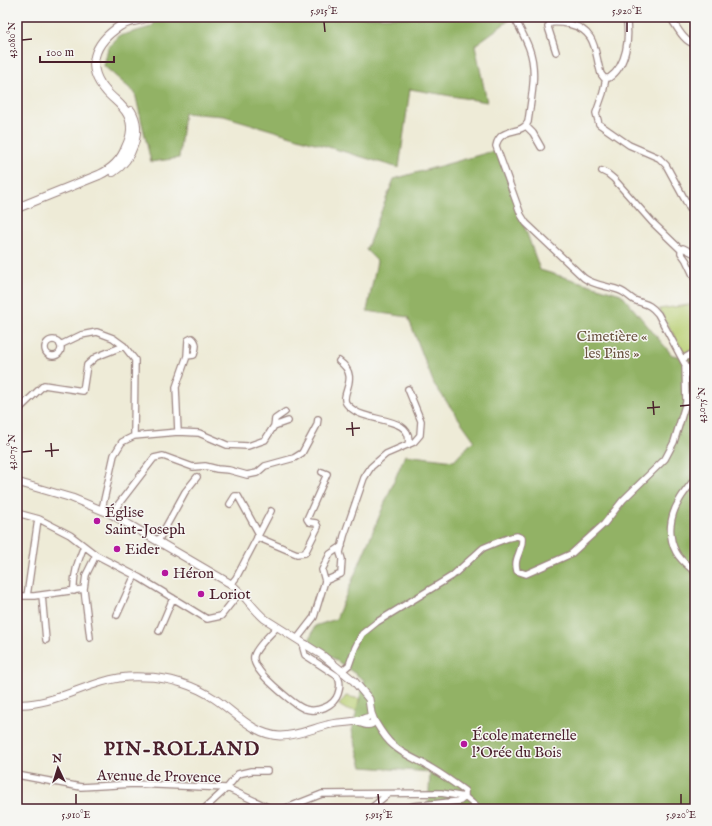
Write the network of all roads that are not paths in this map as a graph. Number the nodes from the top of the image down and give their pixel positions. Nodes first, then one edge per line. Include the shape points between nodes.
1 (149, 17) edge
2 (514, 17) edge
3 (626, 17) edge
4 (670, 17) edge
5 (695, 44) edge
6 (556, 52) dead end
7 (606, 78) junction
8 (526, 126) junction
9 (540, 147) dead end
10 (602, 171) dead end
11 (17, 210) edge
12 (695, 214) edge
13 (681, 250) junction
14 (695, 254) edge
15 (695, 279) edge
16 (60, 345) dead end
17 (124, 346) junction
18 (695, 352) edge
19 (187, 356) dead end
20 (339, 361) dead end
21 (684, 361) junction
22 (695, 383) edge
23 (408, 389) dead end
24 (17, 411) edge
25 (285, 412) dead end
26 (318, 419) dead end
27 (288, 421) dead end
28 (274, 426) junction
29 (178, 432) junction
30 (134, 436) junction
31 (408, 445) junction
32 (322, 472) dead end
33 (197, 477) dead end
34 (695, 478) edge
35 (17, 482) edge
36 (230, 504) dead end
37 (102, 509) junction
38 (271, 511) dead end
39 (17, 513) edge
40 (111, 514) junction
41 (38, 519) junction
42 (258, 536) junction
43 (158, 541) junction
44 (84, 546) junction
45 (342, 546) junction
46 (96, 555) junction
47 (695, 572) edge
48 (135, 575) junction
49 (325, 581) junction
50 (231, 584) junction
51 (84, 589) junction
52 (74, 591) junction
53 (240, 592) junction
54 (42, 595) junction
55 (17, 596) edge
56 (27, 596) junction
57 (174, 598) junction
58 (117, 615) dead end
59 (277, 627) junction
60 (159, 631) dead end
61 (90, 638) dead end
62 (297, 639) junction
63 (46, 640) dead end
64 (306, 644) junction
65 (342, 671) junction
66 (17, 704) edge
67 (369, 720) junction
68 (267, 771) dead end
69 (17, 775) edge
70 (227, 788) junction
71 (389, 794) junction
72 (466, 797) junction
73 (204, 809) edge
74 (272, 809) edge
75 (284, 809) edge
76 (370, 809) edge
77 (402, 809) edge
78 (480, 809) edge

1 - 11 main road via 121,25 112,32 98,49 93,63 96,76 129,107 136,121 134,144 126,160 117,170 105,177
2 - 8 street via 534,66
3 - 7 street via 624,60 616,72
4 - 5 street via 686,40
6 - 7 street via 548,27 550,23 580,28 593,43 600,72
7 - 12 street via 596,113 599,124 629,145 662,160
8 - 9 street
8 - 21 street via 504,134 496,146 524,220 584,278 595,284 621,291 652,307
10 - 13 street via 614,179
13 - 14 street via 687,249
13 - 15 street
16 - 17 street via 81,334 97,332 113,338
17 - 24 street via 96,357 87,365 83,391 44,385
17 - 30 street via 135,360
18 - 21 street
19 - 29 street via 176,387
20 - 31 street via 346,368 350,383 344,399 346,403 360,414 400,426 409,435
21 - 22 street
21 - 65 street via 686,402 674,442 665,459 582,545 571,554 526,574 517,572 516,565 522,538 517,536 483,548 452,576 362,634 349,665
23 - 31 street via 421,421 420,435
25 - 28 street via 275,419
26 - 40 street via 302,453 294,458 265,466 257,473 247,475 205,466 193,467 163,456 154,458
27 - 28 street
28 - 29 street via 266,440 248,446 227,445 199,434
29 - 30 street
30 - 37 street via 122,442 114,455
31 - 45 street via 386,454 371,467 364,478
32 - 42 street via 327,474 307,519 316,523 318,527 305,553 297,554
33 - 43 street via 185,492
34 - 47 street via 678,502 670,526 676,552
35 - 37 street
36 - 42 street via 235,496 238,496
37 - 40 street
38 - 42 street
39 - 41 street
40 - 43 street
41 - 44 street via 70,535
41 - 56 street
42 - 50 street
43 - 50 street
44 - 46 street
44 - 52 street via 73,582
45 - 49 street via 330,554 322,570
45 - 49 street via 341,574
46 - 48 street
46 - 51 street via 86,575
48 - 57 street
48 - 58 street
49 - 62 street via 314,618
50 - 53 street
51 - 52 street
51 - 61 street
52 - 54 street
53 - 57 street via 221,616 207,618
53 - 59 street via 257,612
54 - 56 street
54 - 63 street
55 - 56 street
57 - 60 street
59 - 62 street
59 - 64 street via 254,654 255,664 264,676 296,704 307,710 314,710 336,700 340,682 337,676 305,655 303,648
62 - 64 street
64 - 65 street
65 - 67 street via 362,688 369,699
66 - 67 street via 40,702 102,682 143,677 174,681 201,691 254,728 271,735 290,735 329,724
67 - 72 street via 394,746 447,777 465,791
68 - 70 street via 238,774
69 - 70 street, Avenue de Provence via 82,787 134,784
70 - 73 street
70 - 74 street, Avenue de Provence
71 - 72 street via 441,793
71 - 75 street via 322,794
71 - 76 street
72 - 77 street via 460,801
72 - 78 street

